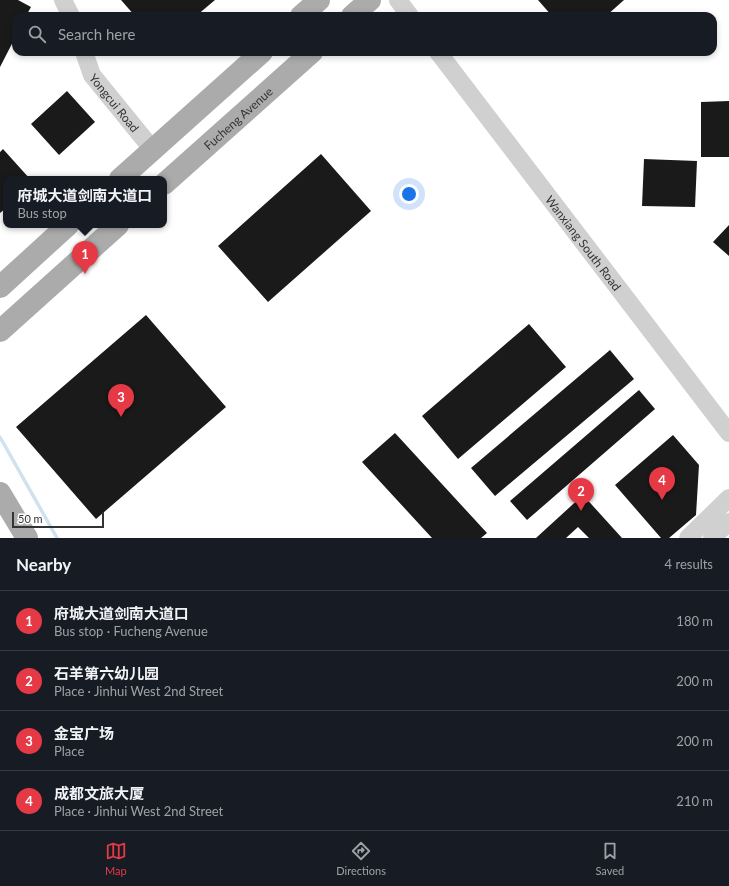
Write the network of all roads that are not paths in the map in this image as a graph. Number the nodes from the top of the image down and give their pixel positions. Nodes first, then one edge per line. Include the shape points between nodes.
1 (63, 0) edge
2 (319, 0) edge
3 (370, 0) edge
4 (398, 0) edge
5 (68, 12) edge
6 (306, 12) edge
7 (356, 12) edge
8 (407, 12) edge
9 (85, 56) edge
10 (258, 56) edge
11 (308, 56) edge
12 (441, 56) edge
13 (153, 150) junction
14 (123, 176) edge
15 (167, 181) edge
16 (65, 228) edge
17 (115, 228) edge
18 (0, 287) edge
19 (0, 331) edge
20 (729, 433) edge
21 (0, 493) edge
22 (729, 498) edge
23 (729, 522) edge
24 (27, 538) edge
25 (688, 538) edge
26 (712, 538) edge

1 - 5 street
2 - 6 main road
3 - 7 main road
4 - 8 street
9 - 13 street, Yongcui Road via 92,75
10 - 13 main road
11 - 15 main road, Fucheng Avenue
12 - 20 street, Wanxiang South Road
13 - 14 main road
16 - 18 main road
17 - 19 main road
21 - 24 main road
22 - 25 street
23 - 26 street

